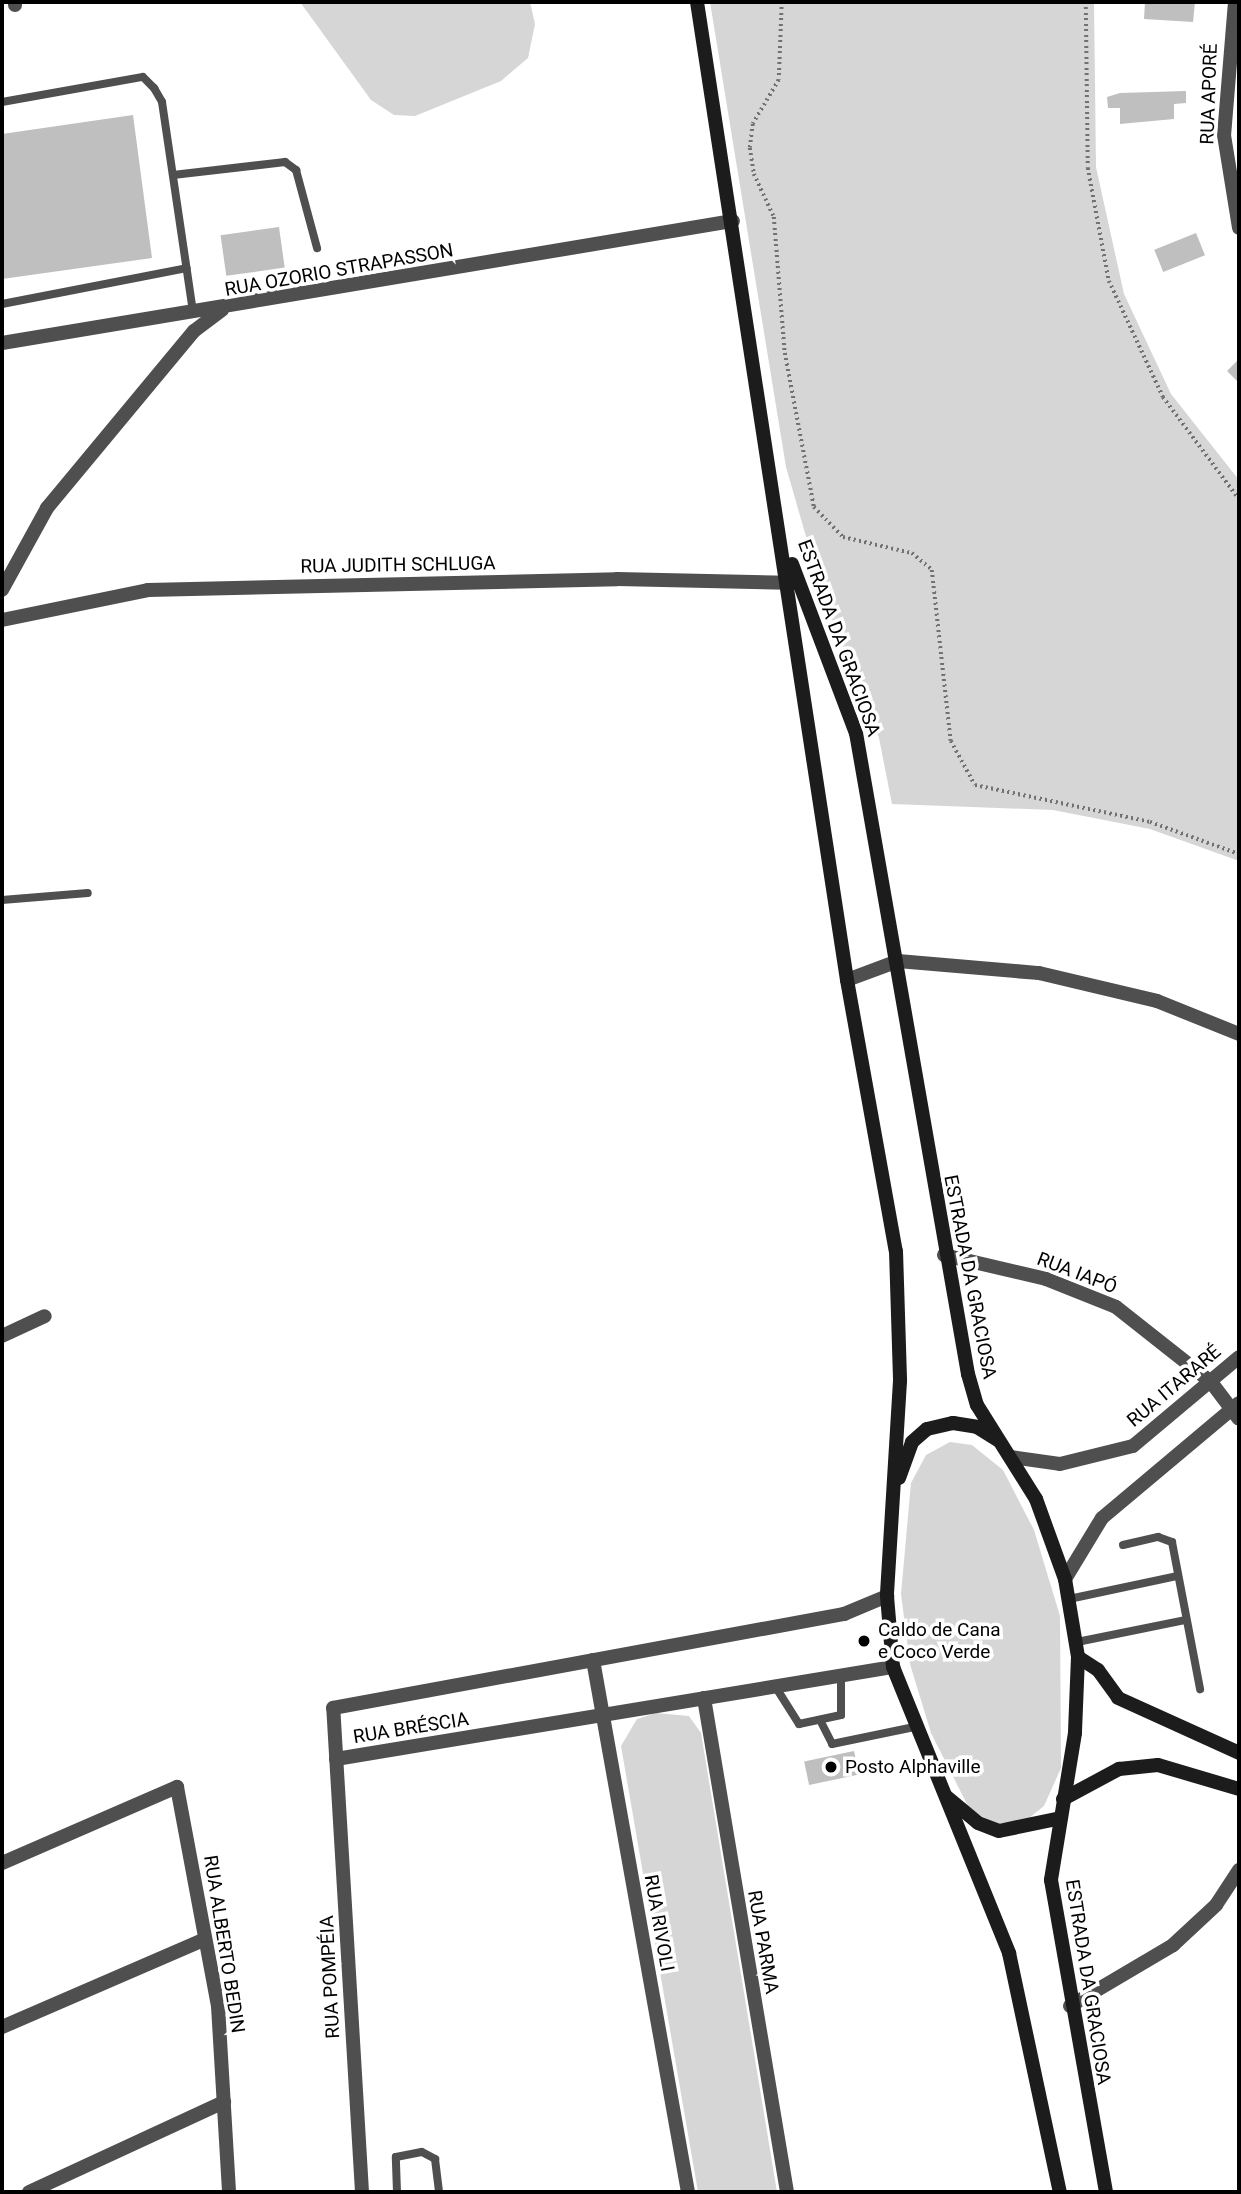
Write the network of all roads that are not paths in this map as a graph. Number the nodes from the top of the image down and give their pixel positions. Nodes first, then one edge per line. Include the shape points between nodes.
1 (697, 2) edge
2 (1235, 2) edge
3 (2, 102) edge
4 (173, 175) junction
5 (733, 221) junction
6 (1239, 228) edge
7 (317, 248) dead end
8 (187, 268) junction
9 (2, 304) edge
10 (223, 309) junction
11 (193, 311) junction
12 (2, 343) edge
13 (793, 583) junction
14 (2, 590) edge
15 (2, 620) edge
16 (88, 893) dead end
17 (2, 900) edge
18 (898, 961) junction
19 (847, 980) junction
20 (1239, 1034) edge
21 (944, 1255) junction
22 (45, 1316) dead end
23 (2, 1336) edge
24 (1239, 1357) edge
25 (1211, 1382) junction
26 (1237, 1410) edge
27 (1002, 1443) junction
28 (1011, 1457) junction
29 (893, 1495) junction
30 (1123, 1545) dead end
31 (1177, 1576) junction
32 (1065, 1579) junction
33 (887, 1595) junction
34 (1069, 1599) junction
35 (1185, 1620) junction
36 (1077, 1649) junction
37 (593, 1660) junction
38 (893, 1667) junction
39 (841, 1675) junction
40 (775, 1686) junction
41 (1200, 1689) dead end
42 (704, 1698) junction
43 (603, 1718) junction
44 (820, 1720) junction
45 (914, 1727) junction
46 (1239, 1753) edge
47 (336, 1759) junction
48 (1239, 1789) edge
49 (943, 1794) junction
50 (1063, 1800) junction
51 (1056, 1819) junction
52 (2, 1863) edge
53 (1239, 1870) edge
54 (205, 1939) junction
55 (1070, 2006) junction
56 (2, 2027) edge
57 (224, 2102) junction
58 (29, 2192) edge
59 (229, 2192) edge
60 (362, 2192) edge
61 (397, 2192) edge
62 (439, 2192) edge
63 (688, 2192) edge
64 (787, 2192) edge
65 (1060, 2192) edge
66 (1106, 2192) edge

1 - 5 main road, ESTRADA DA GRACIOSA
2 - 6 street, RUA APORÉ via 1224,135
3 - 4 lane via 143,77 162,102
4 - 7 lane via 285,162 296,170
4 - 8 lane
5 - 10 street, RUA OZORIO STRAPASSON
5 - 13 main road, ESTRADA DA GRACIOSA via 779,526
8 - 9 lane
8 - 11 lane
10 - 11 street
10 - 14 street, RUA OZORIO STRAPASSON via 194,331 47,508
11 - 12 street
13 - 15 street, RUA JUDITH SCHLUGA via 617,579 148,590
13 - 18 main road, ESTRADA DA GRACIOSA via 856,733
13 - 19 main road, ESTRADA DA GRACIOSA
16 - 17 lane
18 - 19 street
18 - 20 street via 1039,973 1157,1001
18 - 21 main road, ESTRADA DA GRACIOSA
19 - 29 main road, ESTRADA DA GRACIOSA via 901,1310
21 - 25 street, RUA IAPÓ via 1045,1279 1116,1307
21 - 27 main road, ESTRADA DA GRACIOSA via 977,1405
22 - 23 street
24 - 25 street, RUA ITARARÉ
25 - 26 street, RUA IAPÓ
25 - 28 street, RUA ITARARÉ via 1133,1446 1095,1461 1060,1464
26 - 32 street via 1102,1518
27 - 28 main road, ESTRADA DA GRACIOSA
27 - 29 main road via 977,1427 927,1429 912,1442
28 - 32 main road, ESTRADA DA GRACIOSA via 1035,1499
29 - 33 main road, ESTRADA DA GRACIOSA
30 - 31 lane via 1166,1536
31 - 34 lane
31 - 35 lane
32 - 34 main road, ESTRADA DA GRACIOSA
33 - 37 street, RUA BRÉSCIA via 844,1614
33 - 38 main road, ESTRADA DA GRACIOSA
34 - 36 main road, ESTRADA DA GRACIOSA
35 - 36 lane
35 - 41 lane
36 - 46 main road via 1118,1698
36 - 50 main road, ESTRADA DA GRACIOSA via 1075,1733
37 - 43 street, RUA RIVOLI
37 - 47 street, RUA BRÉSCIA via 333,1708
38 - 39 street, RUA BRÉSCIA
38 - 45 main road, ESTRADA DA GRACIOSA
39 - 40 street, RUA BRÉSCIA
39 - 44 lane via 841,1716
40 - 42 street, RUA BRÉSCIA
40 - 44 lane via 799,1724
42 - 43 street, RUA BRÉSCIA
42 - 64 street, RUA PARMA
43 - 47 street, RUA BRÉSCIA
43 - 63 street, RUA RIVOLI
44 - 45 lane via 832,1744
45 - 49 main road, ESTRADA DA GRACIOSA
47 - 60 street, RUA POMPÉIA
48 - 50 main road via 1158,1765 1119,1769
49 - 51 main road via 978,1823 999,1831
49 - 65 main road, ESTRADA DA GRACIOSA via 1009,1953
50 - 51 main road, ESTRADA DA GRACIOSA
51 - 55 main road, ESTRADA DA GRACIOSA via 1051,1880
52 - 54 street, RUA ALBERTO BEDIN via 177,1787
53 - 55 street via 1216,1905 1173,1945
54 - 56 street
54 - 57 street, RUA ALBERTO BEDIN
55 - 66 main road, ESTRADA DA GRACIOSA
57 - 58 street
57 - 59 street, RUA ALBERTO BEDIN
61 - 62 lane via 396,2157 422,2152 435,2159

